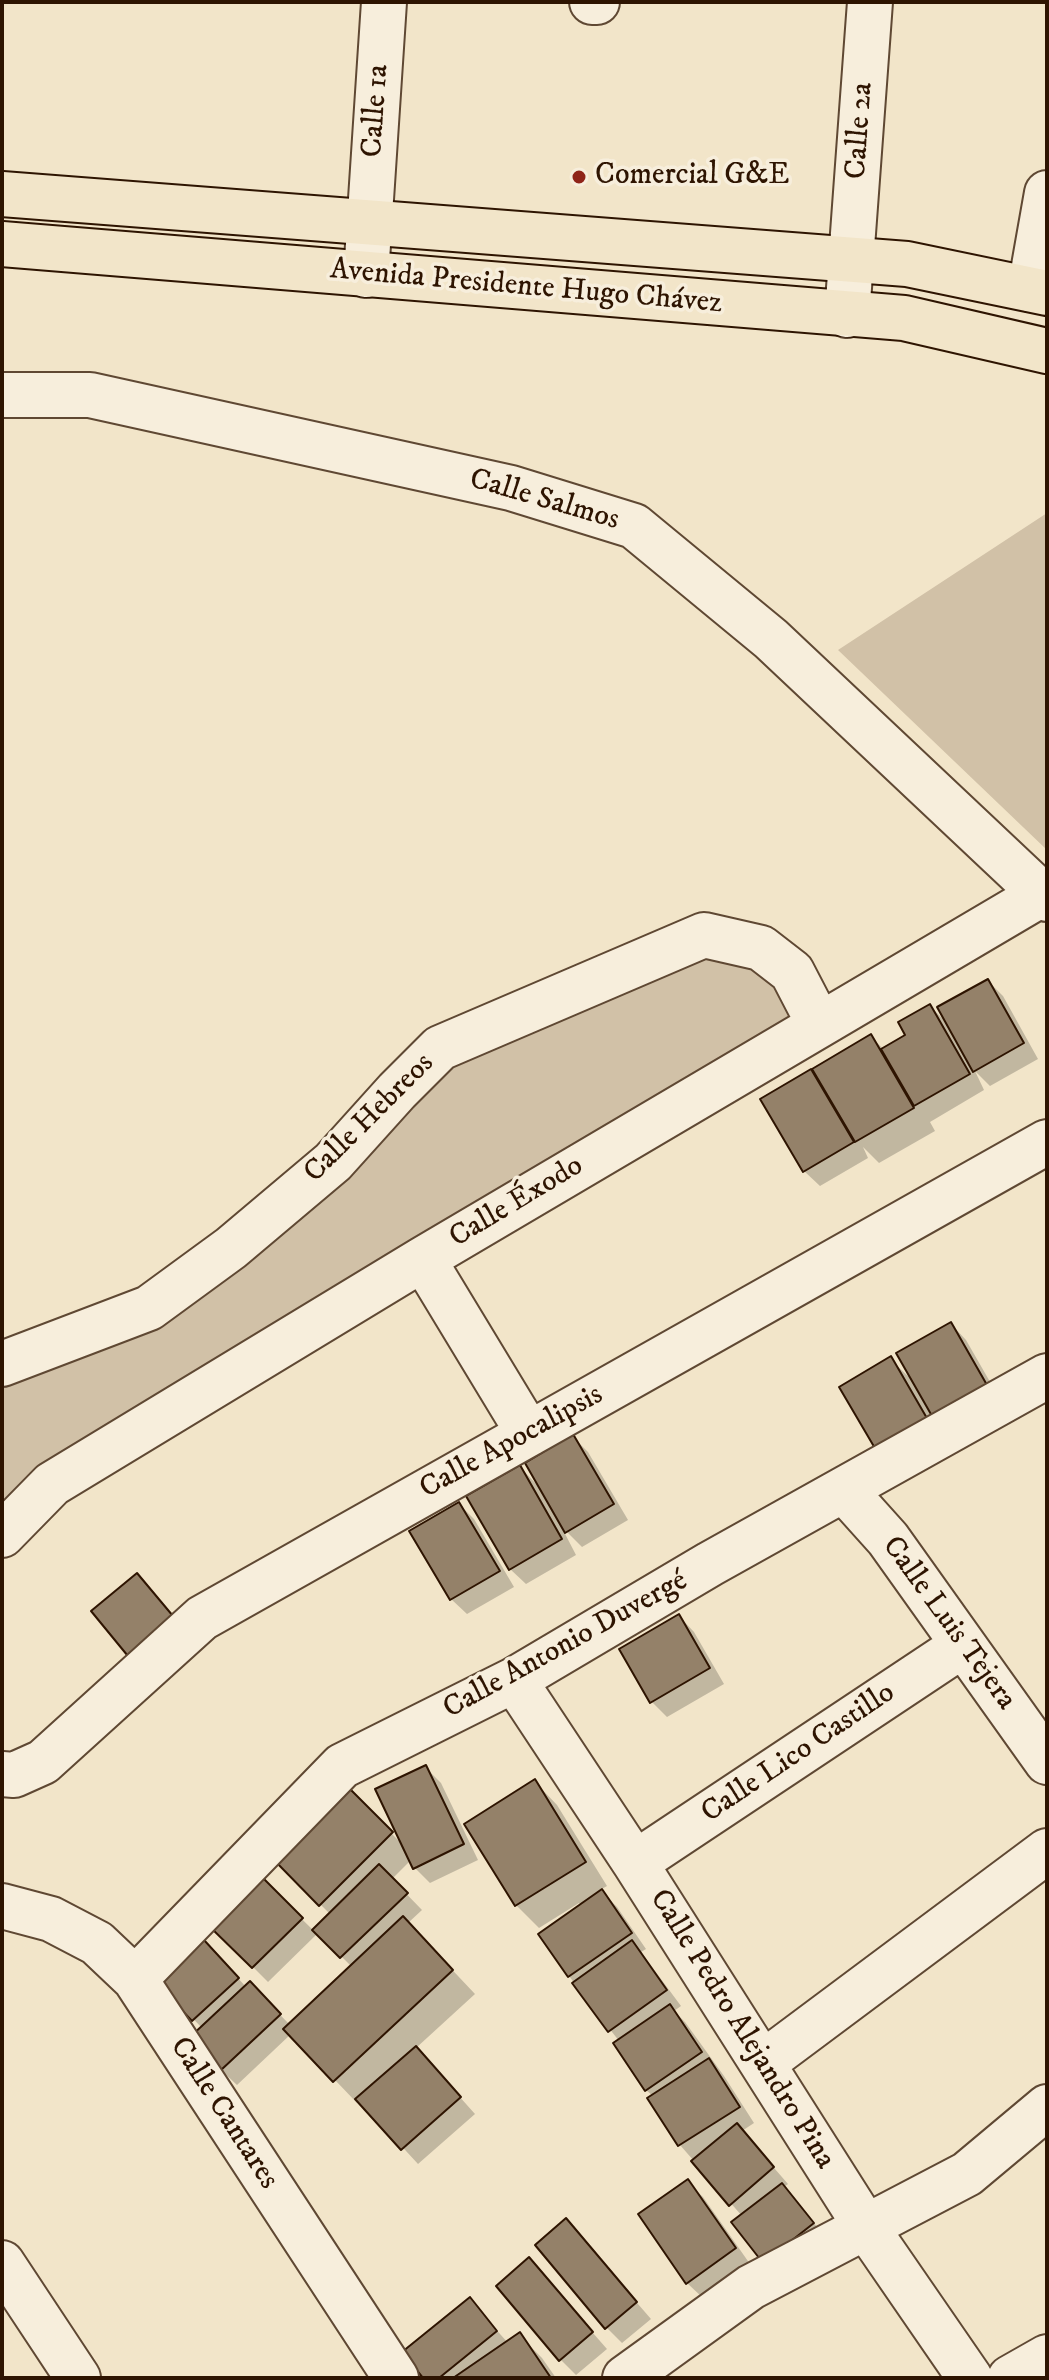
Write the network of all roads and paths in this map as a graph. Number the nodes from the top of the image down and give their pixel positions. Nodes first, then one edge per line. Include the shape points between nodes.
1 (384, 2) edge
2 (870, 2) edge
3 (1047, 193) edge
4 (2, 194) edge
5 (370, 221) junction
6 (2, 244) edge
7 (852, 260) junction
8 (366, 275) junction
9 (1039, 291) edge
10 (847, 315) junction
11 (1047, 351) edge
12 (2, 395) edge
13 (1045, 895) edge
14 (819, 1024) junction
15 (1047, 1142) edge
16 (423, 1259) junction
17 (2, 1364) edge
18 (1040, 1392) edge
19 (529, 1434) junction
20 (844, 1490) junction
21 (2, 1535) edge
22 (963, 1645) junction
23 (514, 1680) junction
24 (1047, 1762) edge
25 (2, 1774) edge
26 (1047, 1851) edge
27 (635, 1863) junction
28 (2, 1906) edge
29 (135, 1979) junction
30 (763, 2063) junction
31 (1047, 2107) edge
32 (866, 2227) junction
33 (2, 2263) edge
34 (1047, 2357) edge
35 (380, 2373) edge
36 (78, 2378) edge
37 (625, 2378) edge
38 (970, 2378) edge
39 (1010, 2378) edge

1 - 5 street, Calle 1a
2 - 7 street, Calle 2a
3 - 9 street
4 - 5 main road, Avenida Presidente Hugo Chávez
5 - 7 main road, Avenida Presidente Hugo Chávez
5 - 8 street, Calle 1a
6 - 8 main road, Avenida Presidente Hugo Chávez
7 - 9 main road, Avenida Presidente Hugo Chávez via 907,264
7 - 10 street, Calle 2a
8 - 10 main road, Avenida Presidente Hugo Chávez
10 - 11 main road, Avenida Presidente Hugo Chávez via 904,318
12 - 13 street, Calle Salmos via 90,395 511,488 634,526 771,639
13 - 14 street, Calle Éxodo
14 - 16 street, Calle Éxodo
14 - 17 street, Calle Hebreos via 792,972 772,956 761,948 704,935 440,1048 333,1162 149,1308
15 - 19 street, Calle Apocalipsis
16 - 19 street
16 - 21 street, Calle Éxodo via 52,1484
18 - 20 street, Calle Antonio Duvergé
19 - 25 street, Calle Apocalipsis via 202,1618 43,1762 14,1775
20 - 22 street, Calle Luis Tejera via 888,1539
20 - 23 street, Calle Antonio Duvergé
22 - 24 street, Calle Luis Tejera
22 - 27 street, Calle Lico Castillo
23 - 27 street, Calle Pedro Alejandro Pina
23 - 29 street, Calle Antonio Duvergé via 342,1766
26 - 30 street
27 - 30 street, Calle Pedro Alejandro Pina
28 - 29 street, Calle Cantares via 51,1919 97,1943
29 - 35 street, Calle Cantares
30 - 32 street, Calle Pedro Alejandro Pina
31 - 32 street via 967,2174
32 - 37 street via 751,2287
32 - 38 street, Calle Pedro Alejandro Pina
33 - 36 street
34 - 39 street

